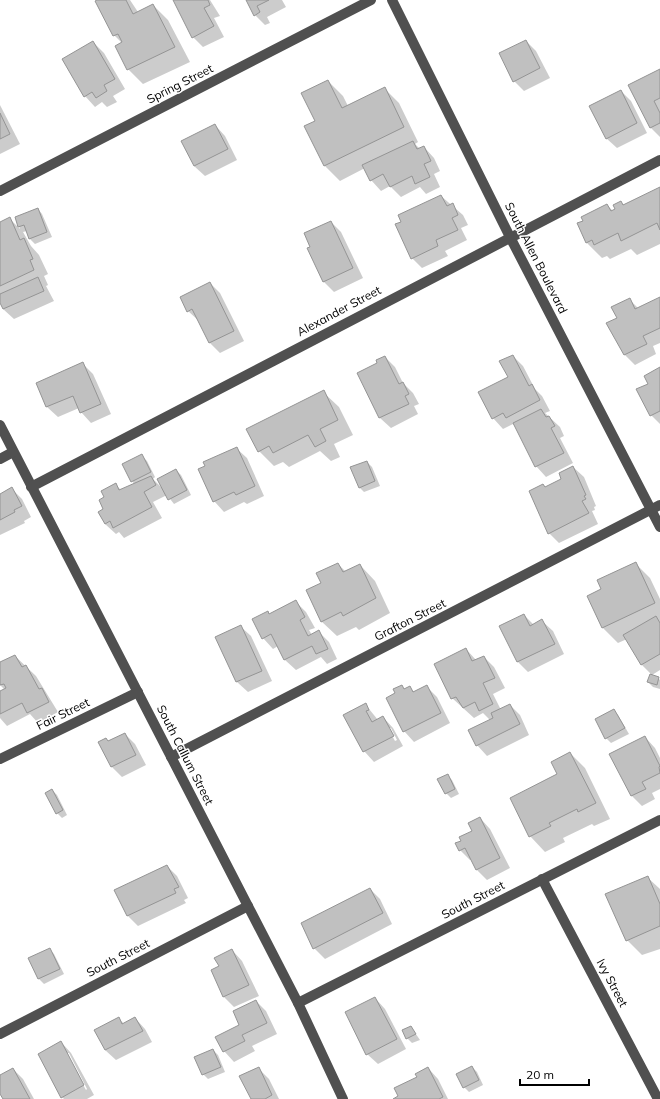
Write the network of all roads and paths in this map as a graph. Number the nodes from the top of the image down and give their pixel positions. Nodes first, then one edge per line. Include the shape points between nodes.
1 (371, 0) edge
2 (392, 0) edge
3 (660, 160) edge
4 (0, 191) edge
5 (510, 236) junction
6 (0, 424) edge
7 (14, 452) junction
8 (0, 458) edge
9 (31, 487) junction
10 (656, 507) edge
11 (660, 527) edge
12 (138, 692) junction
13 (171, 757) junction
14 (0, 759) edge
15 (660, 820) edge
16 (542, 879) junction
17 (248, 906) junction
18 (298, 1003) junction
19 (0, 1034) edge
20 (343, 1099) edge
21 (658, 1099) edge

1 - 4 street, Spring Street
2 - 5 street, South Allen Boulevard
3 - 5 street, Alexander Street
5 - 9 street, Alexander Street
5 - 10 street, South Allen Boulevard
6 - 7 street, South Callum Street
7 - 8 street
7 - 9 street, South Callum Street
9 - 12 street, South Callum Street
10 - 11 street, South Allen Boulevard
10 - 13 street, Grafton Street
12 - 13 street, South Callum Street
12 - 14 street, Fair Street
13 - 17 street, South Callum Street
15 - 16 street, South Street
16 - 18 street, South Street
16 - 21 street, Ivy Street
17 - 18 street, South Callum Street
17 - 19 street, South Street
18 - 20 street, South Callum Street

